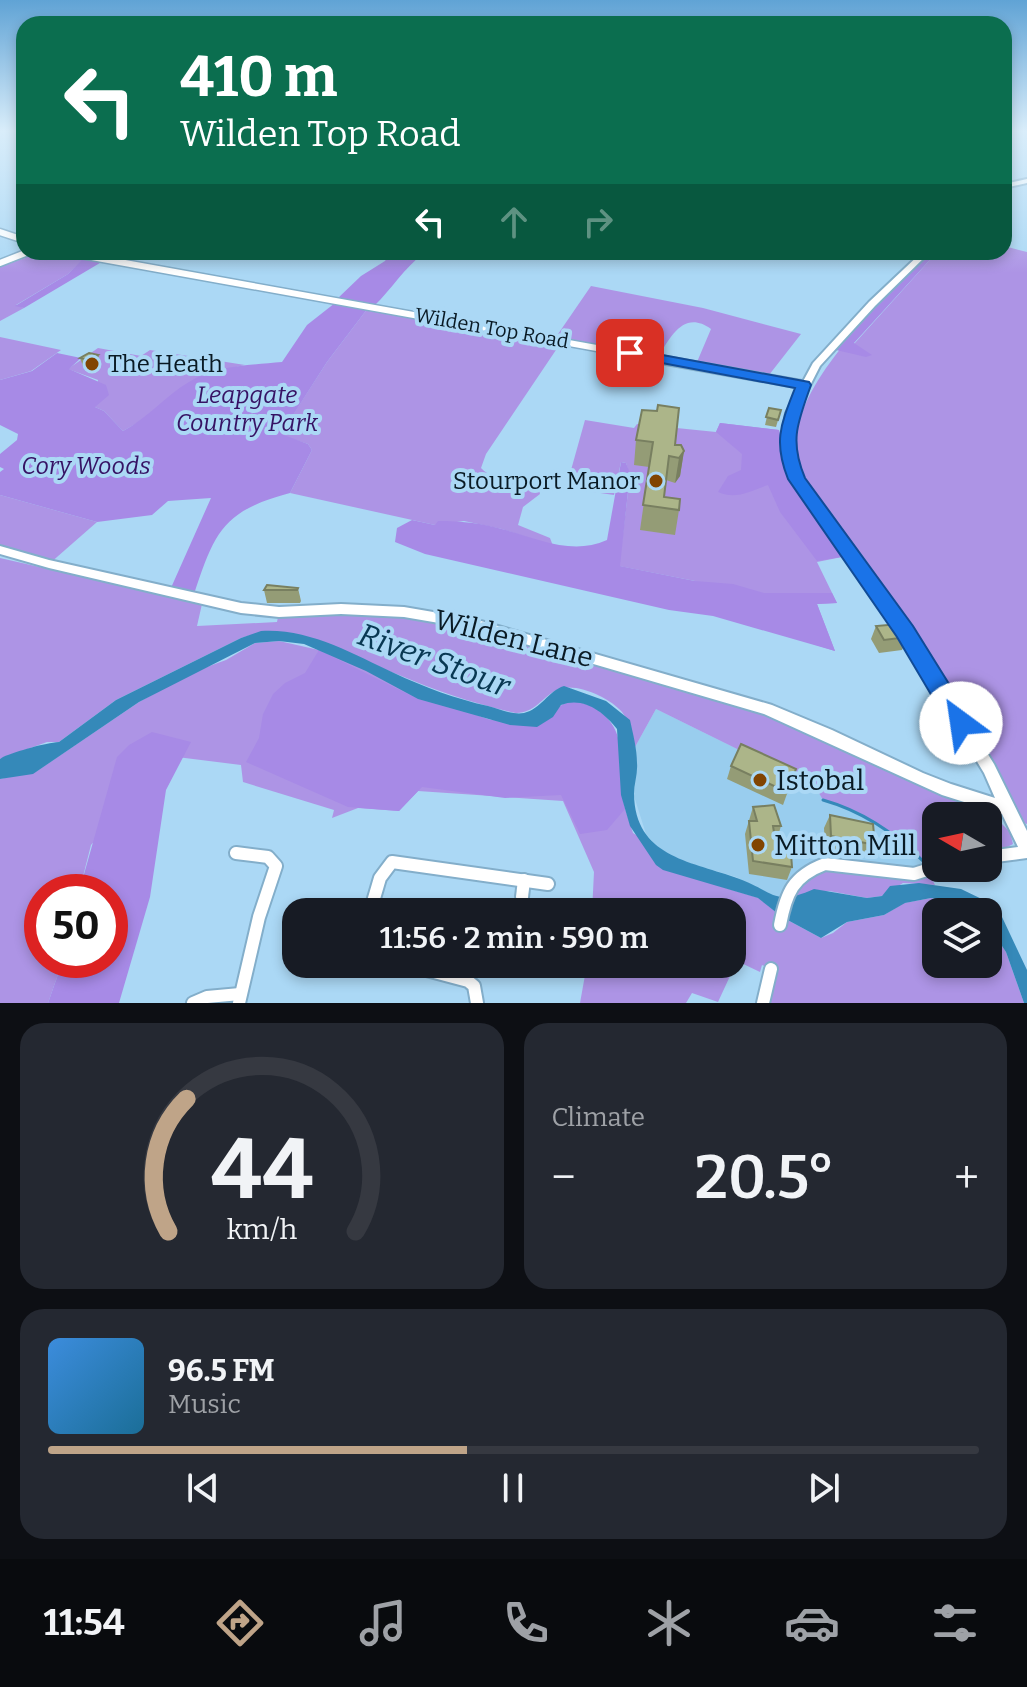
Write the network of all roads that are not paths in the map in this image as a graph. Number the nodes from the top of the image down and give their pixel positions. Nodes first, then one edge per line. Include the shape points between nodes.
1 (109, 260) edge
2 (918, 260) edge
3 (804, 385) junction
4 (0, 550) edge
5 (1008, 808) junction
6 (1027, 850) edge
7 (236, 853) dead end
8 (1002, 854) edge
9 (922, 873) edge
10 (524, 880) junction
11 (548, 884) dead end
12 (522, 897) dead end
13 (375, 898) edge
14 (780, 925) dead end
15 (771, 969) dead end
16 (457, 978) edge
17 (240, 998) edge
18 (193, 1003) edge
19 (477, 1003) edge
20 (763, 1003) edge

1 - 3 street, Wilden Top Road
2 - 3 main road via 829,349
3 - 5 main road via 786,431 789,462 797,479 905,632
4 - 5 main road, Wilden Lane via 241,608 404,612 526,637 802,721 967,798
5 - 6 main road
6 - 8 street
7 - 17 street via 268,857 276,866
9 - 14 street via 825,864 795,877
10 - 11 street
10 - 12 street
10 - 13 street via 392,862 384,869
15 - 20 street
16 - 19 street via 474,986
17 - 18 street via 207,997

